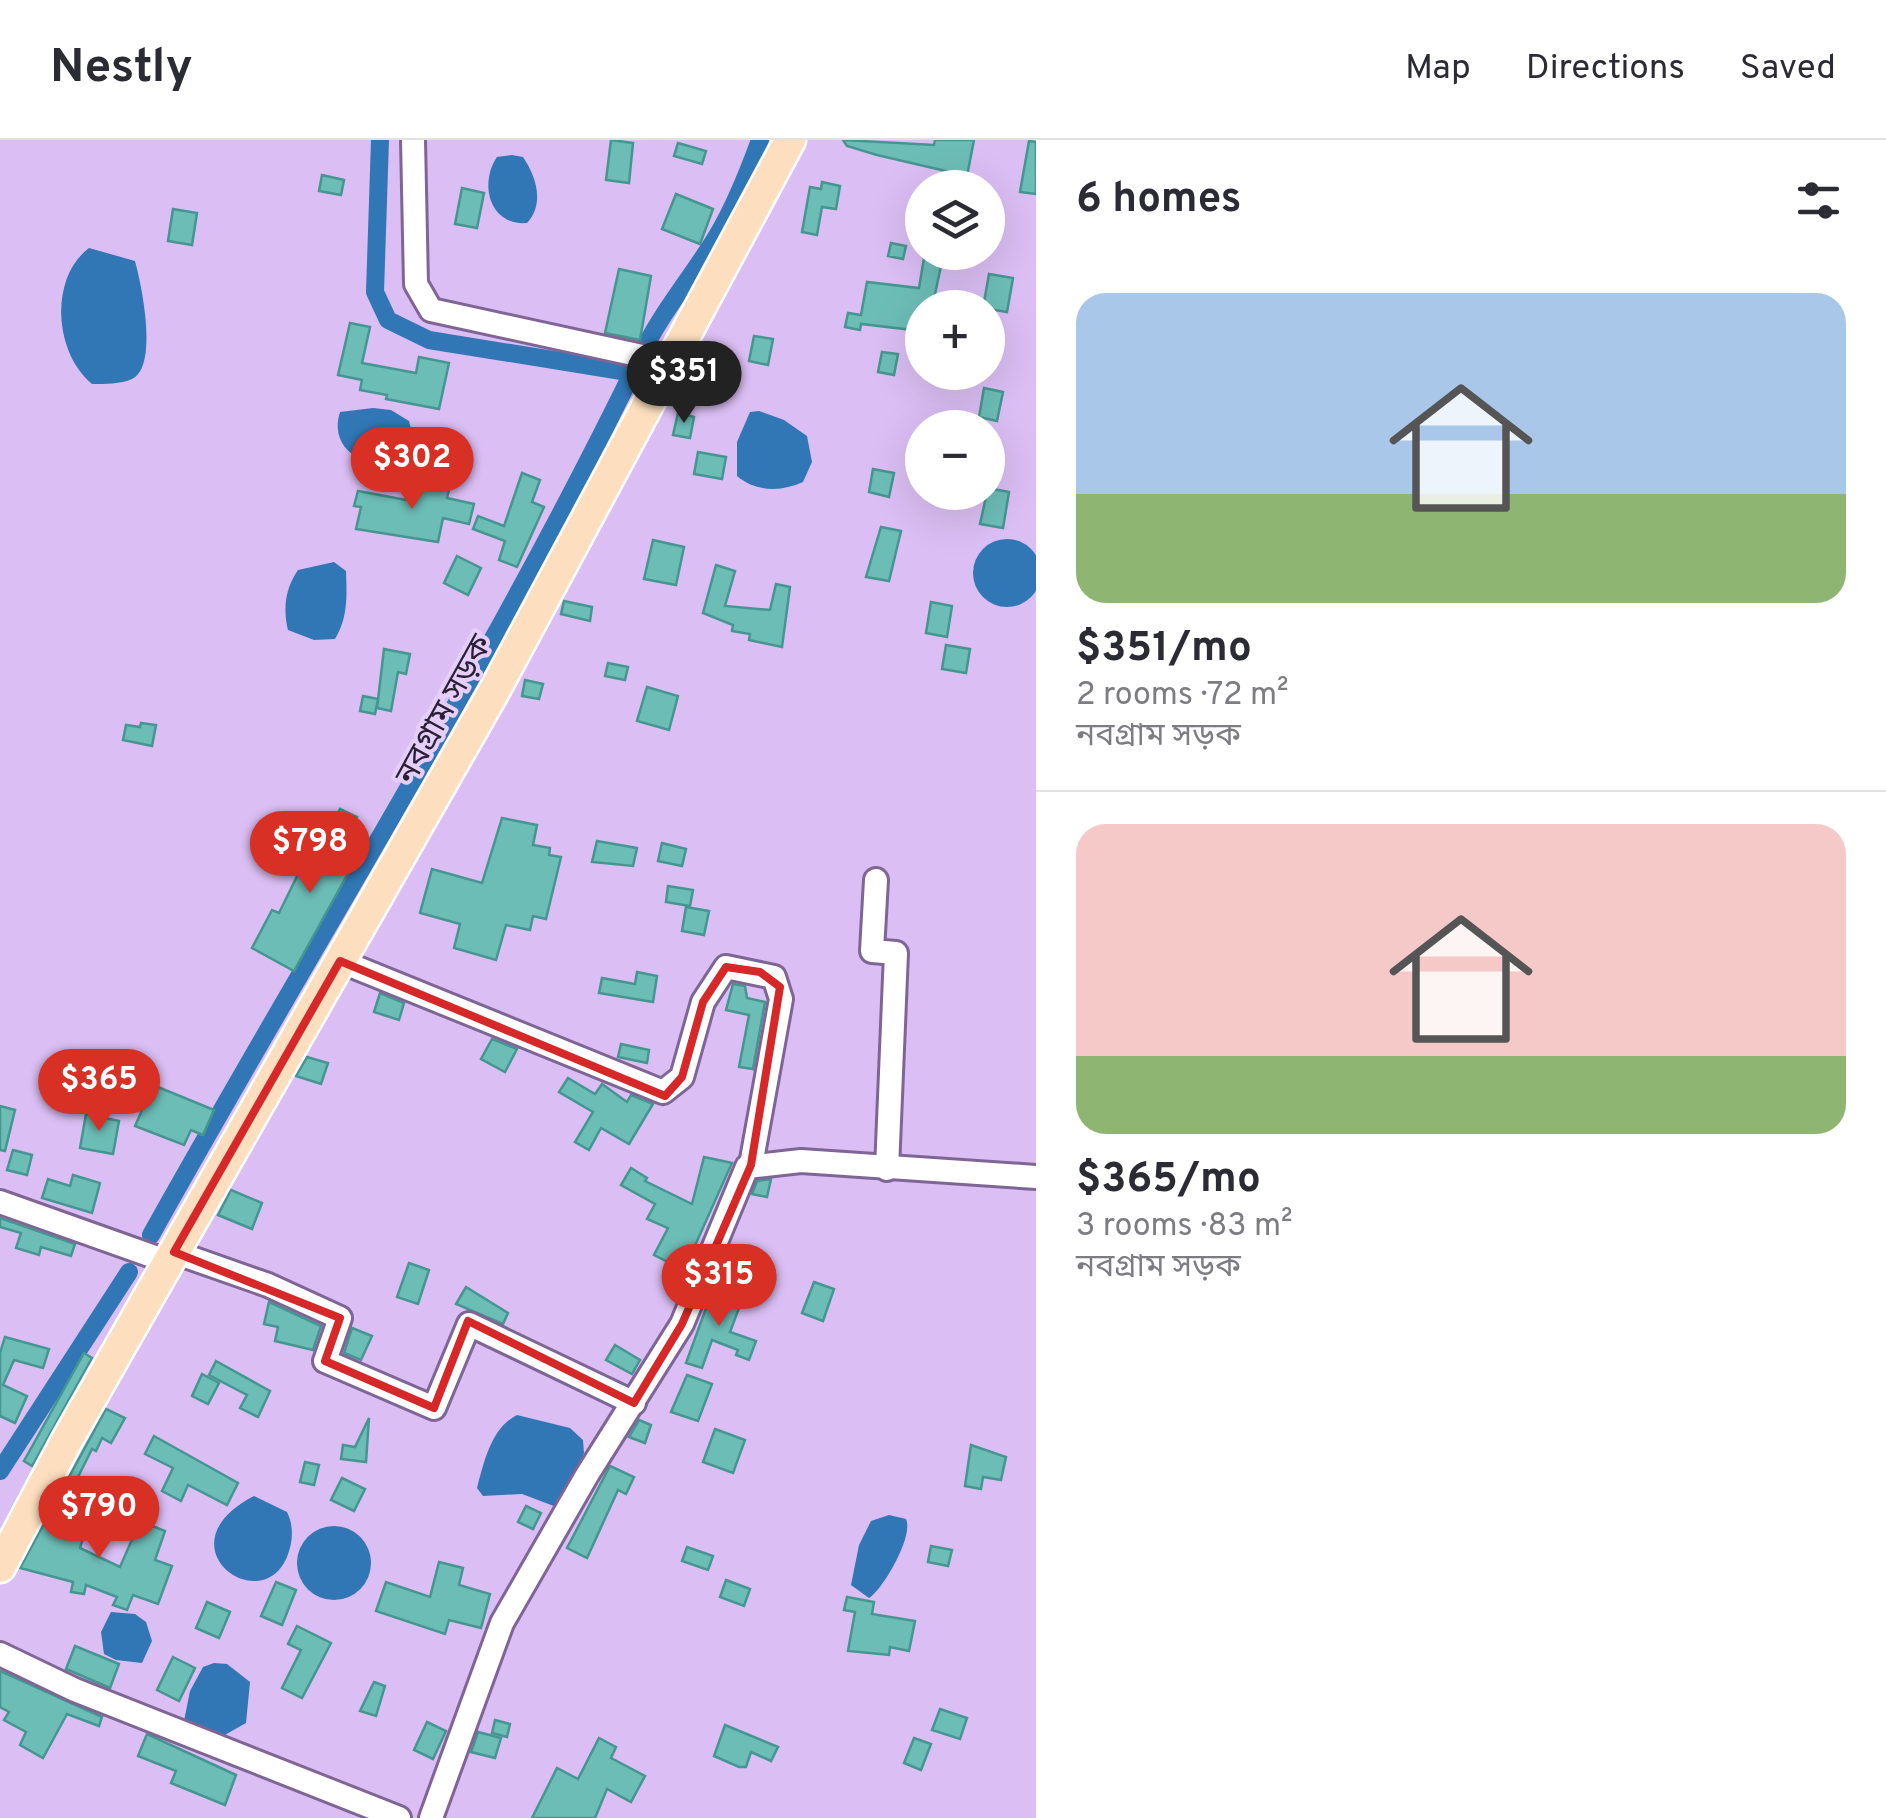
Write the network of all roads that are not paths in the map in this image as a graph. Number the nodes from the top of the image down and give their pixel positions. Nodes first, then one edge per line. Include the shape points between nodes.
1 (414, 140) edge
2 (790, 140) edge
3 (668, 362) junction
4 (876, 880) dead end
5 (340, 960) junction
6 (751, 1165) junction
7 (887, 1169) junction
8 (1036, 1176) edge
9 (0, 1202) edge
10 (171, 1257) junction
11 (634, 1403) junction
12 (0, 1567) edge
13 (0, 1654) edge
14 (398, 1818) edge
15 (431, 1818) edge

1 - 3 street via 416,284 431,310
2 - 3 main road, নবগ্রাম সড়ক
3 - 5 main road, নবগ্রাম সড়ক
4 - 7 street via 872,951 896,953
5 - 6 street via 663,1092 682,1077 703,1002 726,967 774,977 781,999
5 - 10 main road, নবগ্রাম সড়ক
6 - 7 street via 800,1161
6 - 11 street via 738,1181 682,1324
7 - 8 street
9 - 10 street
10 - 11 street via 268,1285 340,1318 325,1361 434,1408 470,1324
10 - 12 main road, নবগ্রাম সড়ক
11 - 15 street via 502,1623
13 - 14 street

